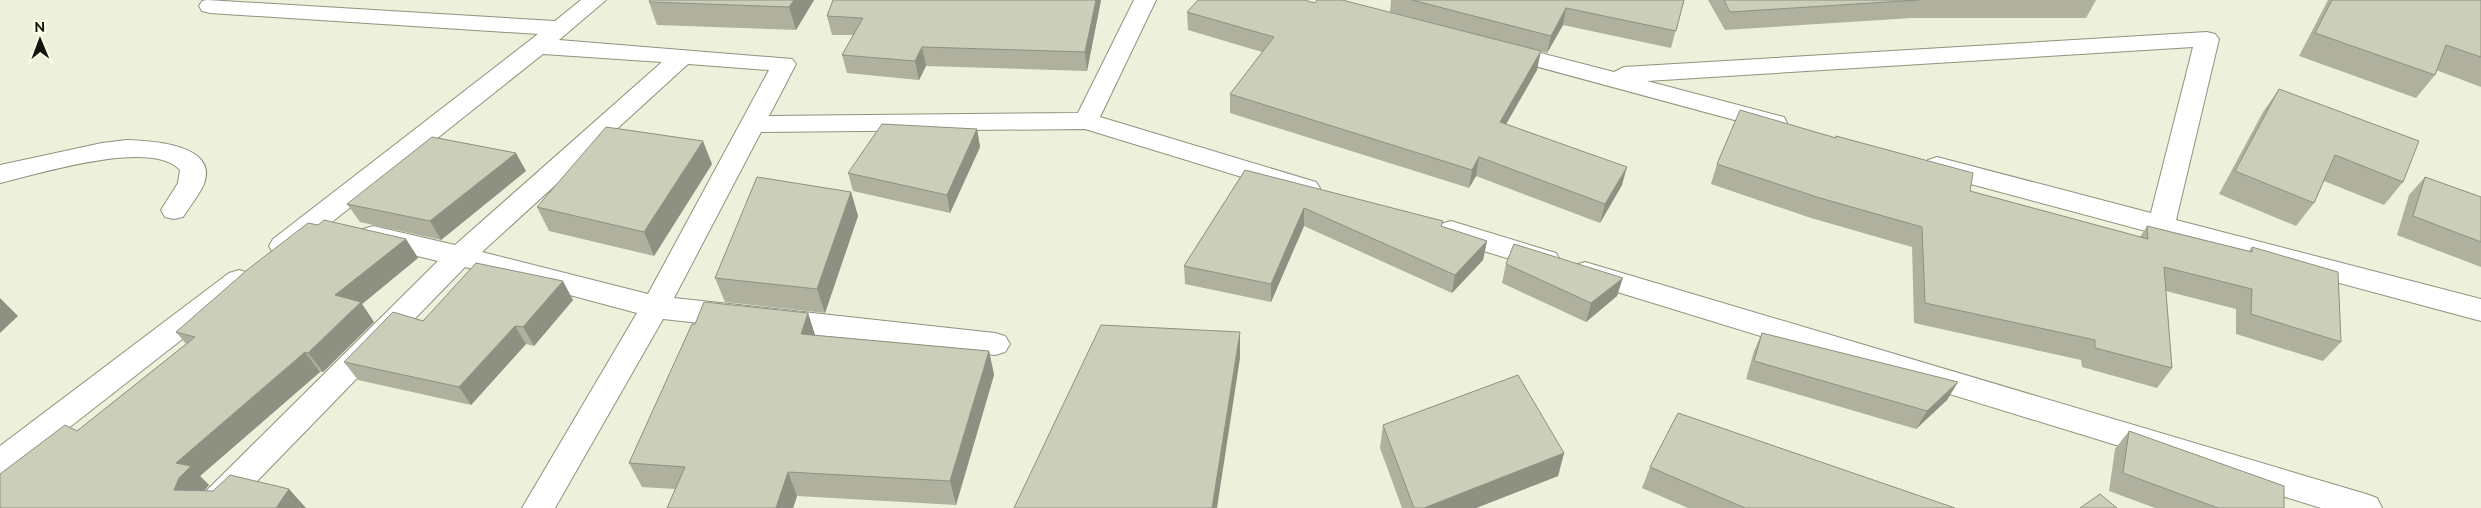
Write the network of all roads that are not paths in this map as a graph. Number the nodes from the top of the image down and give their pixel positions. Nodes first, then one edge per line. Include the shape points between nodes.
1 (595, 0) edge
2 (1145, 0) edge
3 (210, 6) dead end
4 (560, 28) junction
5 (1475, 43) edge
6 (538, 46) junction
7 (683, 56) junction
8 (1600, 76) junction
9 (1086, 121) junction
10 (1799, 129) edge
11 (742, 143) junction
12 (1914, 160) edge
13 (0, 174) edge
14 (1334, 196) edge
15 (174, 210) dead end
16 (313, 223) junction
17 (1430, 225) edge
18 (2161, 225) junction
19 (460, 256) junction
20 (655, 307) junction
21 (2481, 310) edge
22 (995, 344) dead end
23 (0, 464) edge
24 (210, 508) edge
25 (538, 508) edge
26 (2366, 508) edge

1 - 4 street
2 - 9 street
3 - 4 street
4 - 6 street
5 - 8 street
6 - 7 street
6 - 16 street
7 - 11 street via 784,64
7 - 19 street
8 - 10 street
8 - 18 street via 2207,39
9 - 11 street via 753,124
9 - 14 street
11 - 20 street
12 - 18 street
13 - 15 street via 102,151 127,148 157,150 183,156 193,168 191,183
16 - 19 street
16 - 23 street
17 - 26 street
18 - 21 street
19 - 20 street
19 - 24 street
20 - 22 street
20 - 25 street

